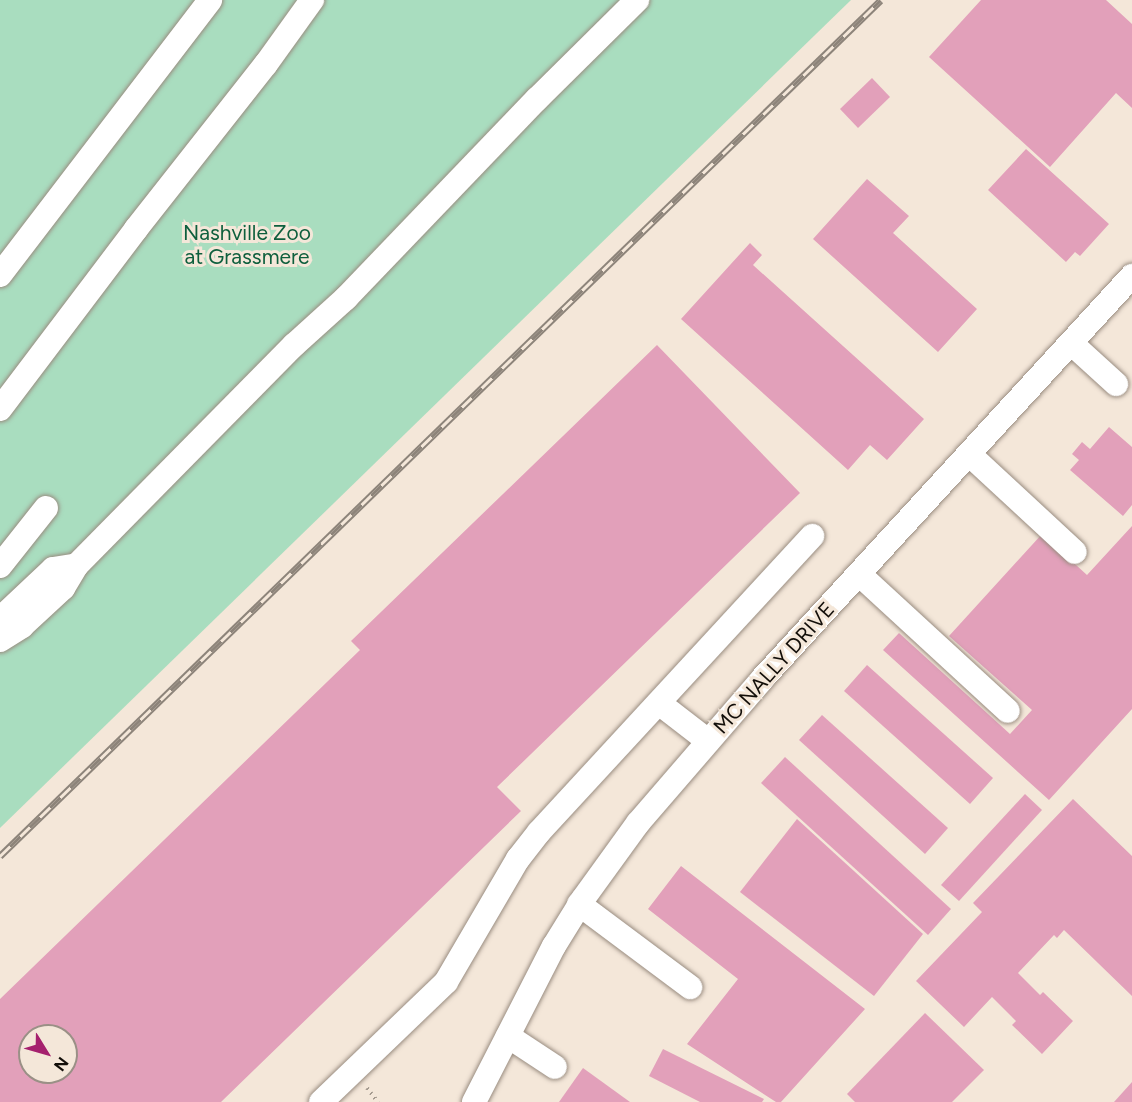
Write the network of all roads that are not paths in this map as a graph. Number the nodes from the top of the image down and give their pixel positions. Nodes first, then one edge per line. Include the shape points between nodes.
1 (210, 0) edge
2 (312, 0) edge
3 (637, 0) edge
4 (0, 275) edge
5 (1132, 276) edge
6 (1071, 343) junction
7 (1116, 384) dead end
8 (0, 409) edge
9 (969, 454) junction
10 (46, 508) dead end
11 (812, 536) dead end
12 (1075, 552) dead end
13 (77, 565) junction
14 (0, 566) edge
15 (859, 574) junction
16 (0, 619) edge
17 (0, 640) edge
18 (659, 703) junction
19 (1008, 711) dead end
20 (708, 741) junction
21 (579, 904) junction
22 (690, 987) dead end
23 (508, 1036) junction
24 (555, 1067) dead end
25 (321, 1102) edge
26 (474, 1102) edge

1 - 4 street
2 - 8 street
3 - 13 street via 346,298 294,345
5 - 6 street, MC NALLY DRIVE
6 - 7 street
6 - 9 street, MC NALLY DRIVE
9 - 12 street
9 - 15 street, MC NALLY DRIVE
10 - 14 street
11 - 18 street
13 - 16 street via 53,569
13 - 17 street via 55,596
15 - 19 street
15 - 20 street, MC NALLY DRIVE
18 - 20 street
18 - 25 street via 518,859 446,982
20 - 21 street, MC NALLY DRIVE via 632,832
21 - 22 street
21 - 23 street, MC NALLY DRIVE
23 - 24 street
23 - 26 street, MC NALLY DRIVE

